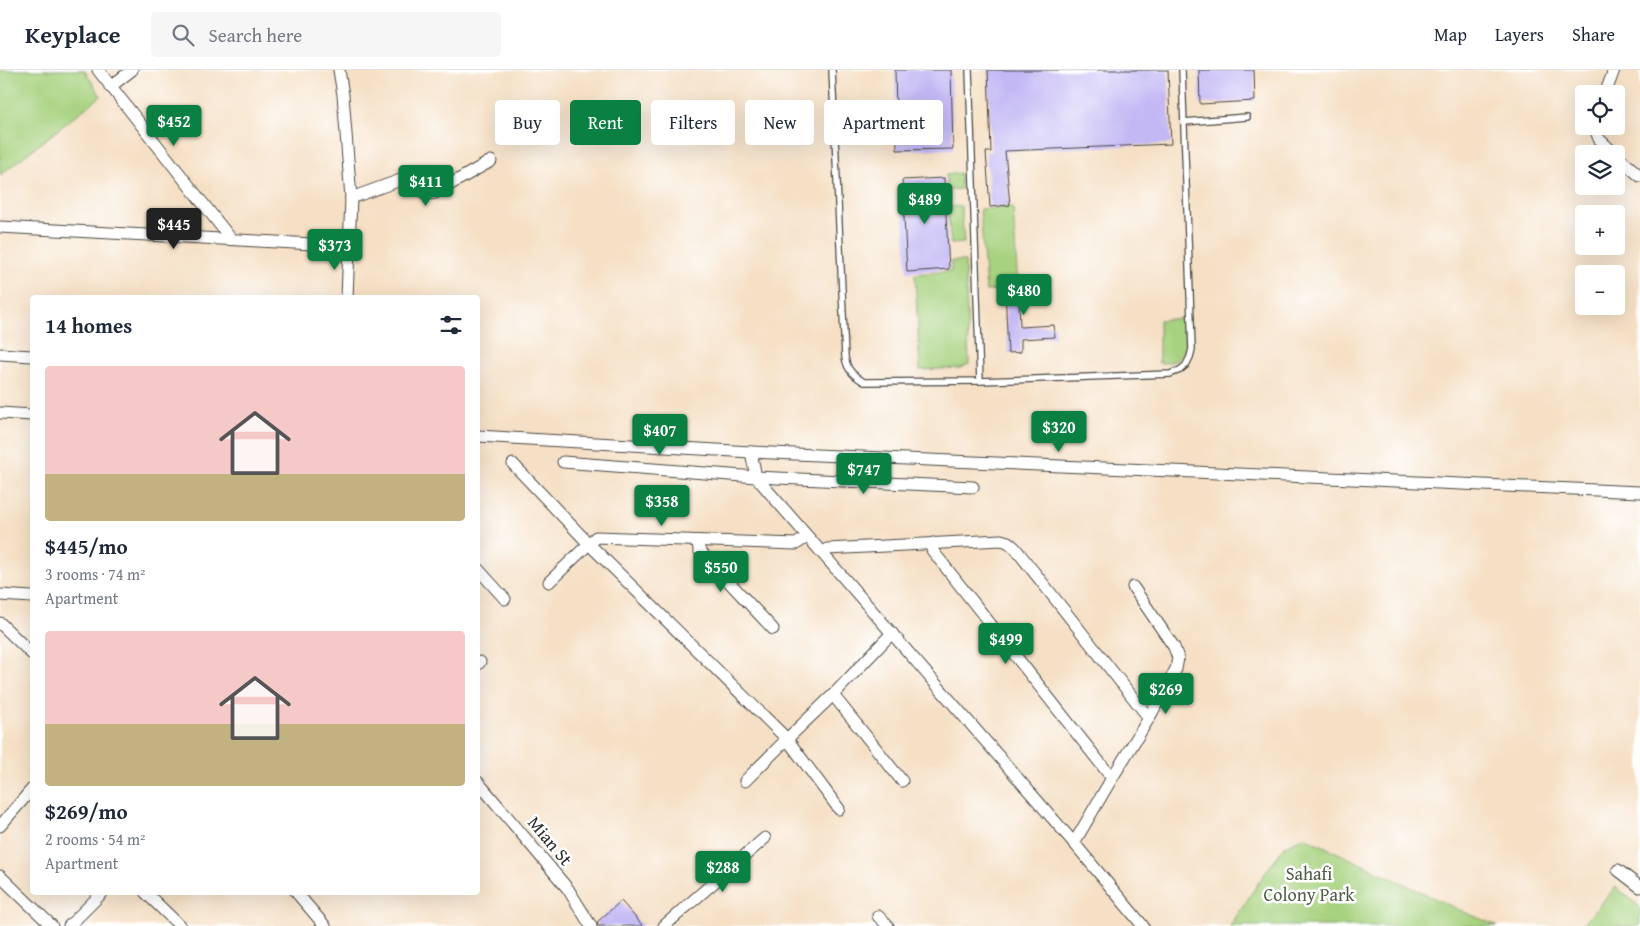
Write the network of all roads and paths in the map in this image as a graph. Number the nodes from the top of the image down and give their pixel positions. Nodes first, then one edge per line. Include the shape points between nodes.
1 (98, 70) edge
2 (132, 70) edge
3 (339, 70) edge
4 (832, 70) edge
5 (969, 70) edge
6 (1182, 70) edge
7 (1614, 70) edge
8 (1608, 85) edge
9 (110, 87) junction
10 (1247, 117) dead end
11 (1184, 122) junction
12 (1597, 135) edge
13 (1606, 145) edge
14 (491, 161) dead end
15 (1625, 162) edge
16 (1640, 176) edge
17 (351, 198) junction
18 (0, 227) edge
19 (231, 239) junction
20 (350, 246) junction
21 (347, 295) edge
22 (0, 354) edge
23 (30, 356) edge
24 (980, 381) junction
25 (0, 413) edge
26 (30, 415) edge
27 (480, 436) edge
28 (751, 452) junction
29 (563, 462) dead end
30 (513, 464) dead end
31 (756, 477) junction
32 (973, 487) dead end
33 (1640, 492) edge
34 (808, 537) junction
35 (698, 541) junction
36 (933, 543) junction
37 (589, 544) junction
38 (822, 553) junction
39 (480, 571) edge
40 (549, 582) dead end
41 (1133, 587) dead end
42 (0, 595) edge
43 (30, 598) edge
44 (505, 599) dead end
45 (0, 623) edge
46 (773, 630) dead end
47 (892, 633) junction
48 (30, 652) edge
49 (833, 696) junction
50 (1149, 718) junction
51 (787, 739) junction
52 (1112, 778) junction
53 (745, 781) dead end
54 (902, 781) dead end
55 (480, 784) edge
56 (30, 792) edge
57 (839, 809) dead end
58 (0, 826) edge
59 (765, 838) dead end
60 (1074, 843) junction
61 (1618, 870) dead end
62 (0, 876) edge
63 (1640, 887) edge
64 (100, 895) edge
65 (148, 895) edge
66 (299, 895) edge
67 (878, 916) dead end
68 (52, 926) edge
69 (69, 926) edge
70 (180, 926) edge
71 (325, 926) edge
72 (591, 926) edge
73 (664, 926) edge
74 (888, 926) edge
75 (1143, 926) edge

1 - 9 street
2 - 9 street
3 - 17 street
4 - 24 lane via 846,366 864,382
5 - 24 lane
6 - 11 lane
7 - 8 street
9 - 19 street
10 - 11 lane
11 - 24 lane via 1192,349 1186,365 1170,374
12 - 13 street
14 - 17 street via 435,193 426,194 413,180 406,178
15 - 16 street
17 - 20 street
18 - 19 street
19 - 20 street
20 - 21 street
22 - 23 street
25 - 26 street
27 - 28 street
28 - 31 street
28 - 33 street
29 - 31 street
30 - 37 street
31 - 32 street
31 - 34 street
34 - 35 street via 796,544
34 - 38 street
35 - 37 street via 596,538
35 - 46 street via 699,550
36 - 38 street via 827,549
36 - 50 street via 1002,540 1012,544
36 - 52 street via 932,550
37 - 40 street
37 - 51 street
38 - 47 street
39 - 44 street
41 - 50 street via 1174,647 1178,658 1176,669
42 - 43 street
45 - 48 street
47 - 49 street
47 - 60 street
49 - 51 street
49 - 54 street
50 - 52 street
51 - 53 street
51 - 57 street
52 - 60 street
55 - 72 street, Mian St via 568,889
56 - 58 street
59 - 73 street
60 - 75 street
61 - 63 street
62 - 68 street
64 - 69 street
65 - 70 street
66 - 71 street
67 - 74 street

